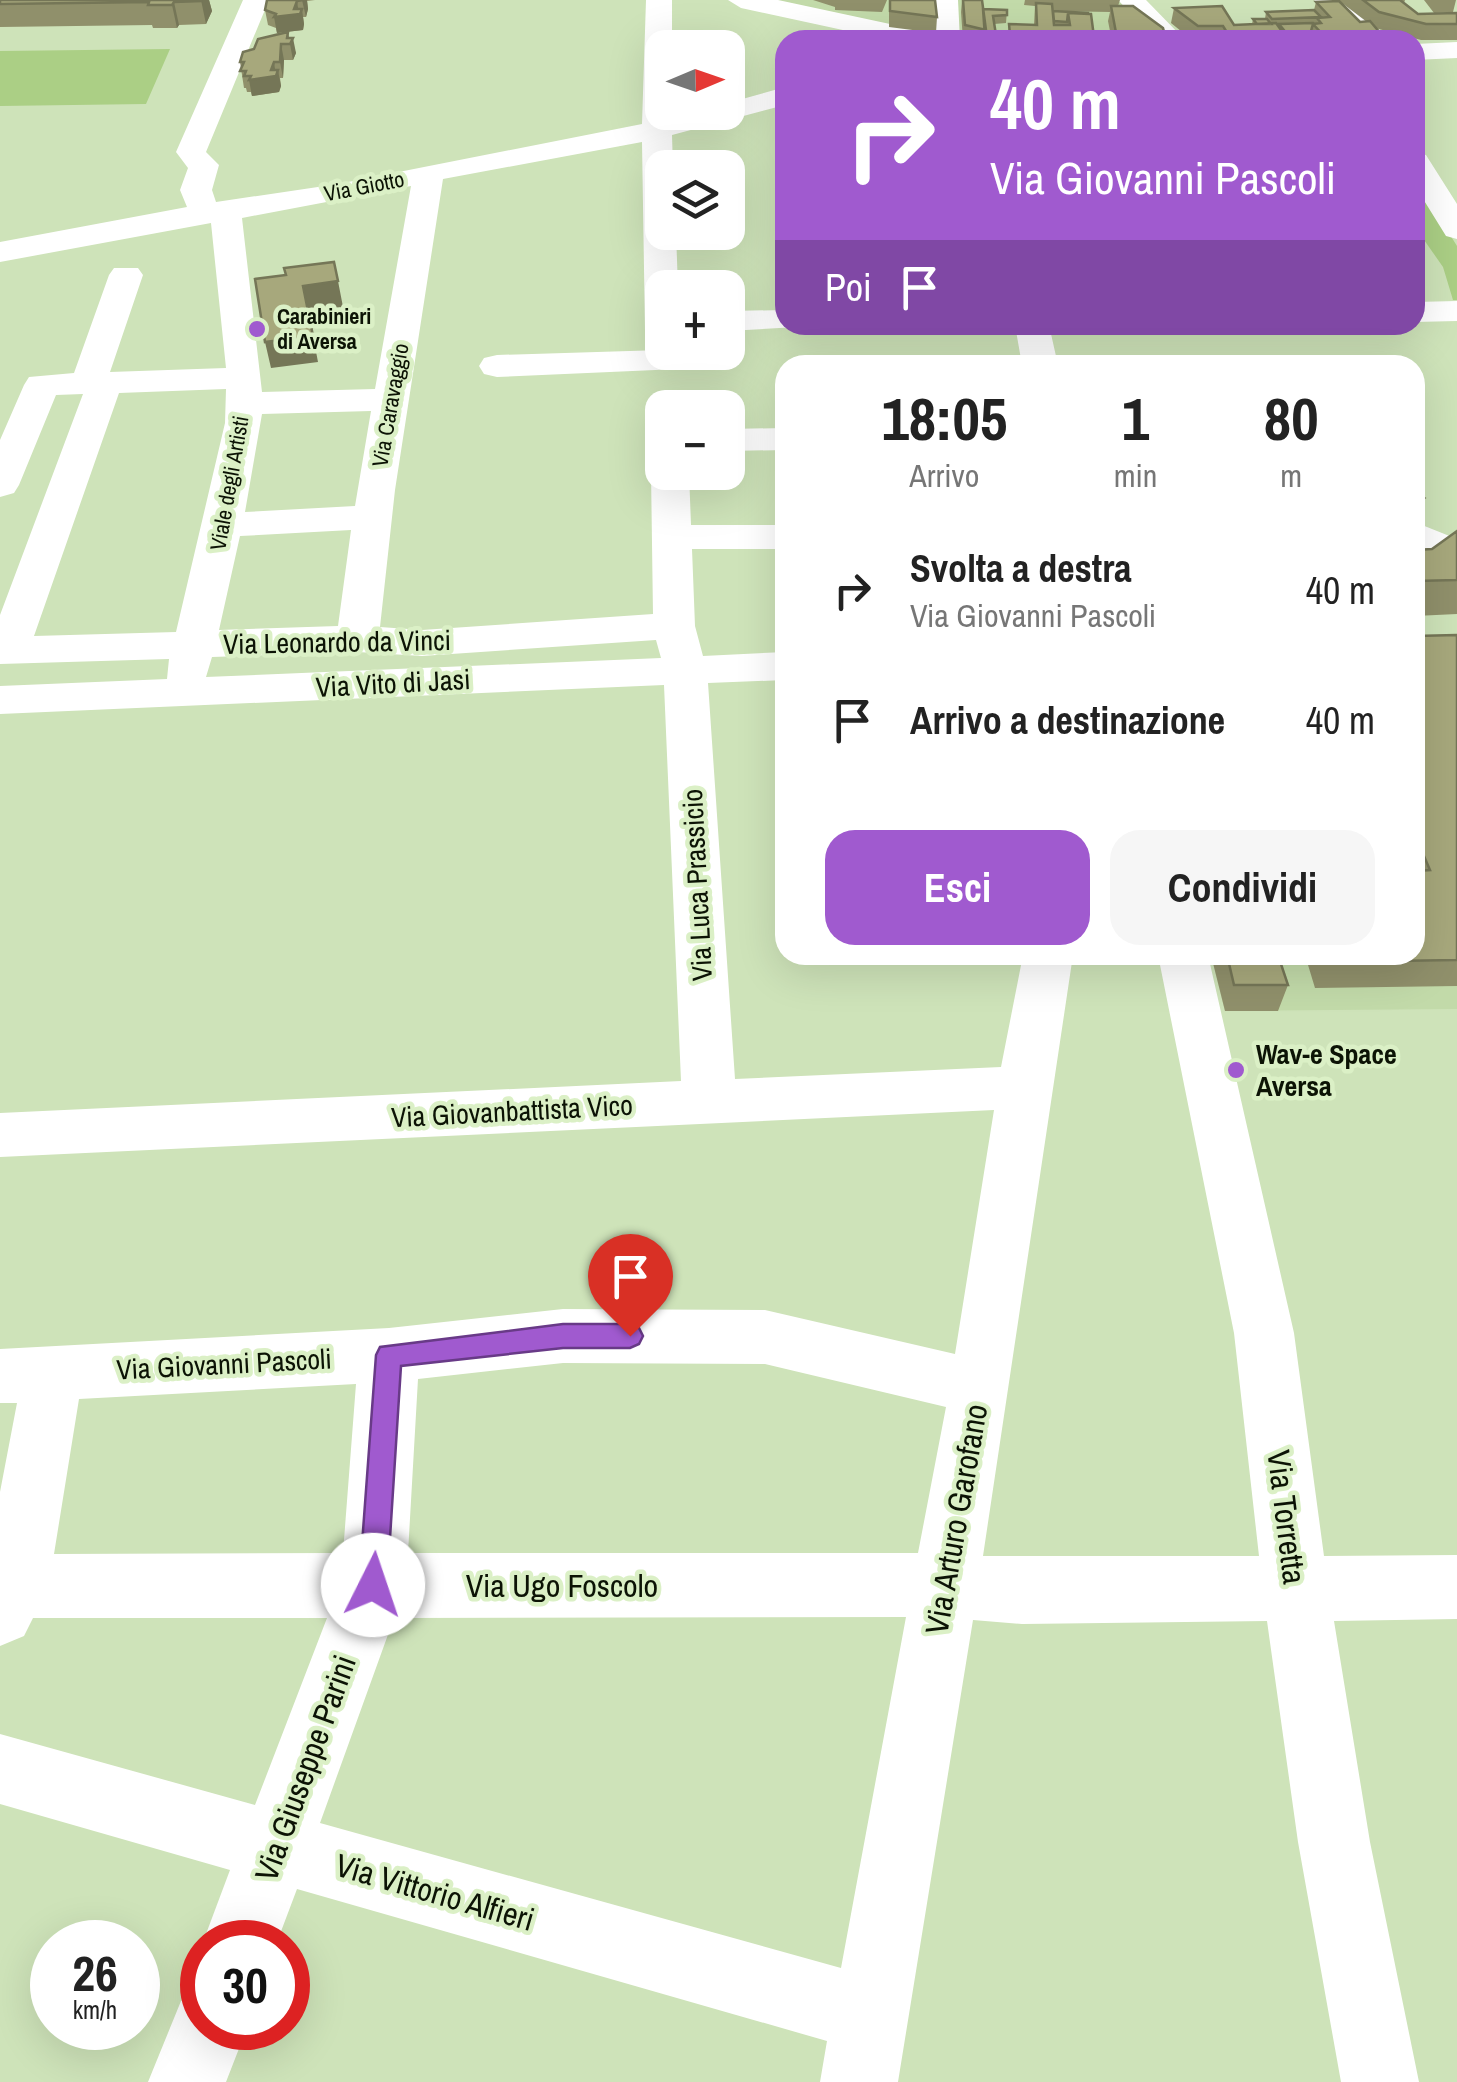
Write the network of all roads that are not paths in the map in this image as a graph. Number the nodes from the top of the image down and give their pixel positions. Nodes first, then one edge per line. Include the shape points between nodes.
1 (256, 0) edge
2 (659, 0) edge
3 (741, 0) edge
4 (945, 0) edge
5 (1130, 0) edge
6 (1327, 0) edge
7 (881, 30) edge
8 (946, 30) edge
9 (1161, 30) edge
10 (1365, 30) edge
11 (1425, 53) edge
12 (1454, 54) edge
13 (775, 99) edge
14 (745, 107) edge
15 (663, 130) edge
16 (656, 132) junction
17 (1425, 160) edge
18 (429, 173) junction
19 (215, 211) junction
20 (1457, 229) edge
21 (0, 252) edge
22 (660, 270) edge
23 (126, 275) dead end
24 (1457, 311) edge
25 (1425, 312) edge
26 (775, 320) edge
27 (745, 321) edge
28 (645, 360) edge
29 (498, 366) dead end
30 (97, 383) junction
31 (244, 391) junction
32 (391, 398) junction
33 (775, 439) edge
34 (745, 440) edge
35 (3, 471) edge
36 (671, 490) edge
37 (374, 504) junction
38 (225, 511) junction
39 (672, 537) junction
40 (775, 537) edge
41 (358, 639) junction
42 (195, 644) junction
43 (680, 648) junction
44 (4, 651) edge
45 (775, 664) edge
46 (181, 694) junction
47 (0, 700) edge
48 (1046, 965) edge
49 (1185, 965) edge
50 (1024, 1087) junction
51 (709, 1101) junction
52 (0, 1135) edge
53 (389, 1355) junction
54 (27, 1375) edge
55 (980, 1387) junction
56 (373, 1585) junction
57 (944, 1585) junction
58 (1295, 1587) junction
59 (1457, 1587) edge
60 (5, 1595) edge
61 (0, 1768) edge
62 (276, 1846) junction
63 (248, 1920) edge
64 (865, 2048) edge
65 (200, 2050) edge
66 (188, 2082) edge
67 (1380, 2082) edge

1 - 19 street, Viale degli Artisti via 191,152 204,165 196,190
2 - 16 street
3 - 7 street
4 - 8 street
5 - 9 street
6 - 10 street
11 - 12 street
13 - 14 street, Via Giotto
15 - 16 street, Via Giotto
16 - 18 street, Via Giotto
16 - 22 street
17 - 20 street
18 - 19 street, Via Giotto
18 - 32 street, Via Caravaggio
19 - 21 street, Via Giotto
19 - 31 street, Viale degli Artisti
23 - 30 street
24 - 25 street
26 - 27 street
28 - 29 street
30 - 31 street
30 - 35 street via 42,385
30 - 44 street
31 - 32 street
31 - 38 street, Viale degli Artisti
32 - 37 street, Via Caravaggio
33 - 34 street
36 - 39 street, Via Luca Prassicio
37 - 38 street
37 - 41 street, Via Caravaggio
38 - 42 street, Viale degli Artisti
39 - 40 street
39 - 43 street, Via Luca Prassicio
41 - 42 street, Via Leonardo da Vinci
41 - 43 street, Via Leonardo da Vinci
42 - 44 street, Via Leonardo da Vinci
42 - 46 street, Viale degli Artisti
43 - 45 street, Via Vito di Jasi
43 - 46 street, Via Vito di Jasi
43 - 51 street, Via Luca Prassicio
46 - 47 street, Via Vito di Jasi
48 - 50 street, Via Arturo Garofano
49 - 58 street, Via Torretta via 1264,1332
50 - 51 street, Via Giovanbattista Vico
50 - 55 street, Via Arturo Garofano
51 - 52 street, Via Giovanbattista Vico
53 - 54 street, Via Giovanni Pascoli
53 - 55 street, Via Giovanni Pascoli via 563,1336 765,1336
53 - 56 street, Via Giuseppe Parini
54 - 60 street
55 - 57 street, Via Arturo Garofano
56 - 57 street, Via Ugo Foscolo
56 - 60 street, Via Ugo Foscolo
56 - 62 street, Via Giuseppe Parini
57 - 58 street, Via Ugo Foscolo via 1022,1591
57 - 64 street, Via Arturo Garofano
58 - 59 street, Via Ugo Foscolo
58 - 67 street, Via Torretta
61 - 62 street, Via Vittorio Alfieri
62 - 63 street, Via Giuseppe Parini
62 - 64 street, Via Vittorio Alfieri
65 - 66 street

